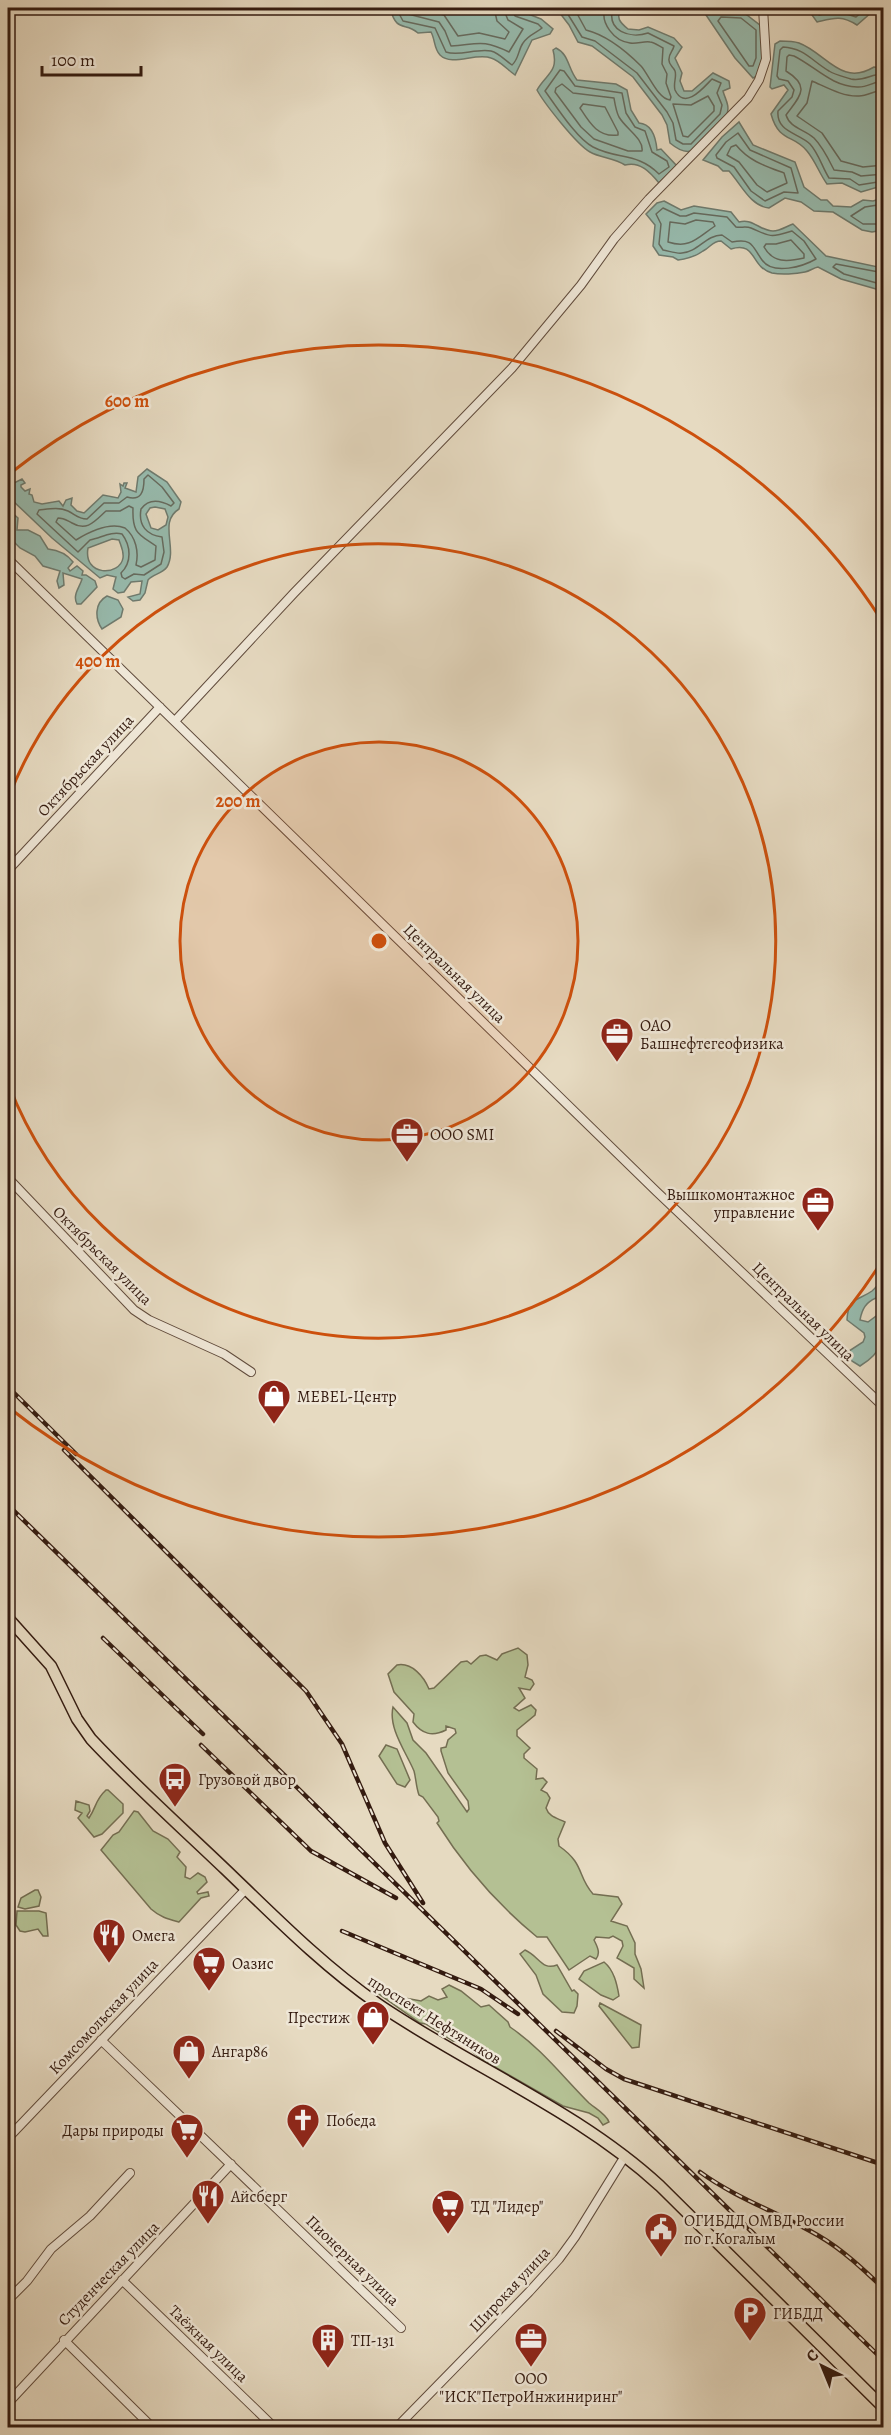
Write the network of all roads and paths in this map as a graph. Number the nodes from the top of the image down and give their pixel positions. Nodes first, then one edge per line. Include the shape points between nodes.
1 (763, 8) edge
2 (8, 559) edge
3 (160, 707) junction
4 (175, 721) junction
5 (8, 870) edge
6 (8, 1178) edge
7 (251, 1372) dead end
8 (884, 1407) edge
9 (8, 1618) edge
10 (246, 1889) junction
11 (101, 2040) junction
12 (8, 2138) edge
13 (625, 2156) junction
14 (231, 2164) junction
15 (130, 2173) dead end
16 (122, 2280) junction
17 (8, 2300) edge
18 (401, 2328) dead end
19 (64, 2340) junction
20 (8, 2403) edge
21 (884, 2408) edge
22 (153, 2427) edge
23 (275, 2427) edge
24 (396, 2427) edge

1 - 4 street via 766,59 748,98 614,239 506,375
2 - 3 street, Центральная улица
3 - 4 street, Центральная улица
3 - 5 street, Октябрьская улица
4 - 8 street, Центральная улица via 657,1192
6 - 7 street, Октябрьская улица via 134,1310 224,1354
9 - 10 main road, проспект Нефтяников via 51,1666 91,1739
10 - 11 street, Комсомольская улица
10 - 13 main road, проспект Нефтяников via 317,1956 375,2002
11 - 12 street, Комсомольская улица
11 - 14 street, Пионерная улица
13 - 21 main road, проспект Нефтяников
13 - 24 street, Широкая улица via 559,2259
14 - 16 street, Студенческая улица
14 - 18 street, Пионерная улица
15 - 17 street via 90,2216 51,2249
16 - 19 street, Студенческая улица
16 - 23 street, Таёжная улица
19 - 20 street, Студенческая улица
19 - 22 street

